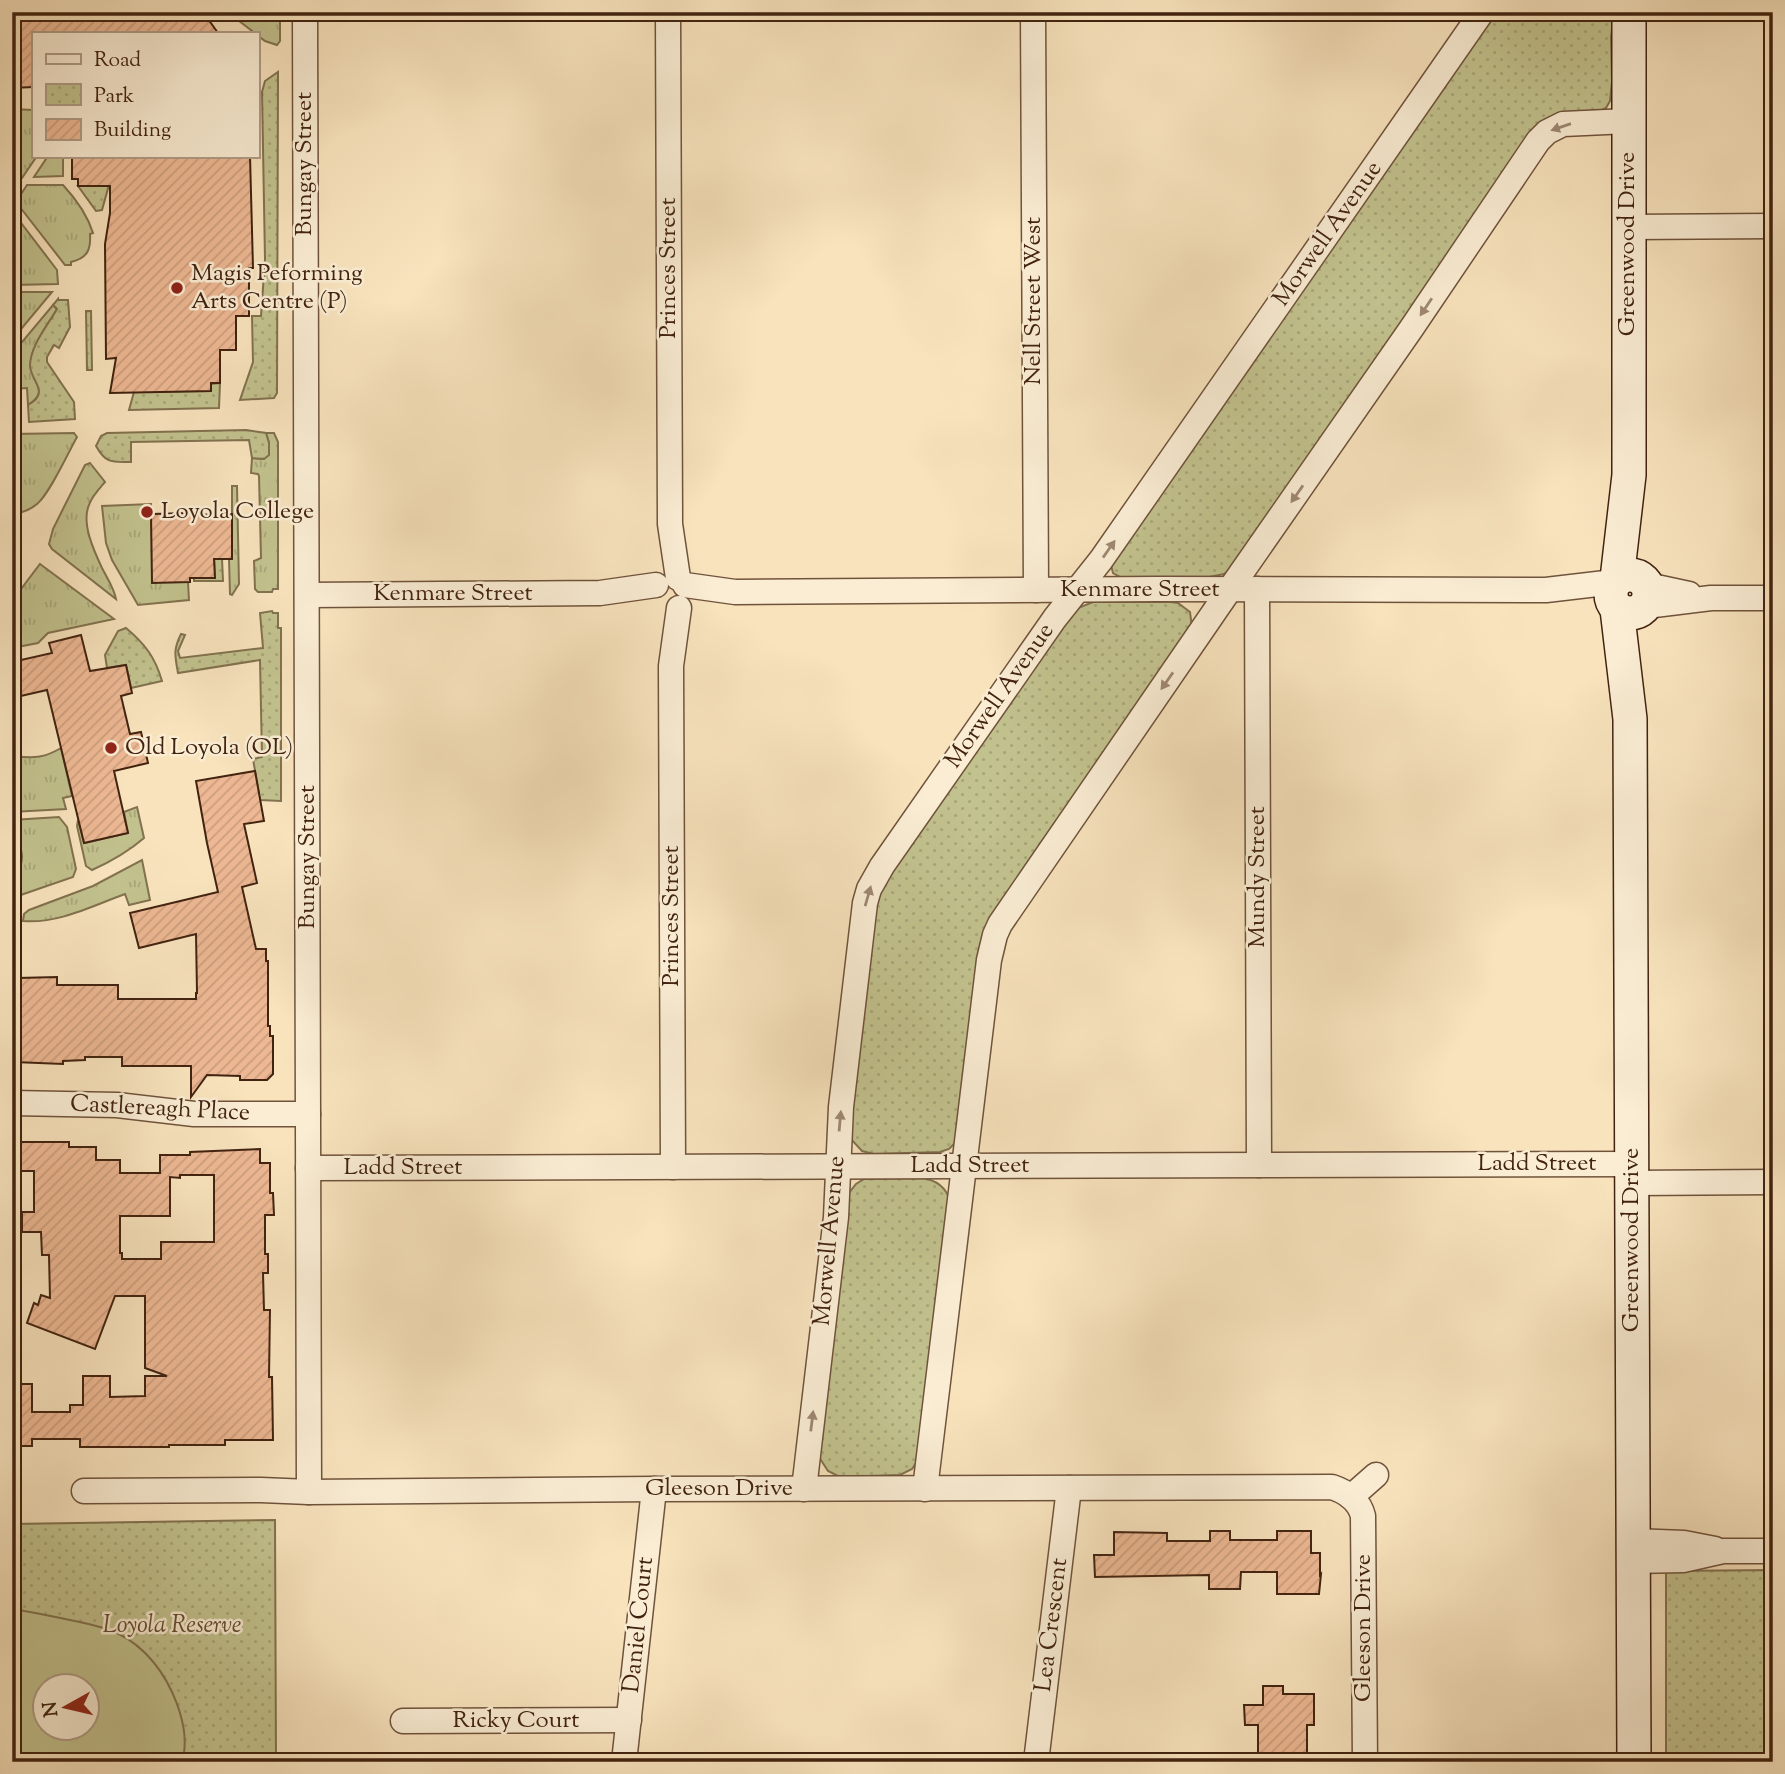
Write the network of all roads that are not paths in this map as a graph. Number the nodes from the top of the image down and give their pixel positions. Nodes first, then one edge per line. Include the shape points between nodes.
1 (305, 12) edge
2 (668, 12) edge
3 (1033, 12) edge
4 (1482, 12) edge
5 (1629, 12) edge
6 (1628, 121) junction
7 (1773, 226) edge
8 (1629, 227) junction
9 (1230, 589) junction
10 (1257, 589) junction
11 (1036, 590) junction
12 (1077, 590) junction
13 (671, 593) junction
14 (1630, 594) junction
15 (307, 595) junction
16 (1773, 598) edge
17 (12, 1103) edge
18 (308, 1114) junction
19 (1259, 1165) junction
20 (838, 1166) junction
21 (964, 1166) junction
22 (673, 1167) junction
23 (308, 1168) junction
24 (1632, 1173) junction
25 (1773, 1182) edge
26 (1376, 1475) dead end
27 (1069, 1488) junction
28 (654, 1489) junction
29 (804, 1489) junction
30 (925, 1489) junction
31 (84, 1490) dead end
32 (309, 1492) junction
33 (1351, 1497) junction
34 (1773, 1550) edge
35 (1633, 1551) junction
36 (629, 1720) junction
37 (403, 1721) dead end
38 (624, 1762) edge
39 (1036, 1762) edge
40 (1364, 1762) edge
41 (1634, 1762) edge

1 - 15 street, Bungay Street
2 - 13 street, Princes Street
3 - 11 street, Nell Street West
12 -> 4 street, Morwell Avenue
5 - 6 street, Greenwood Drive
6 - 8 street, Greenwood Drive
6 -> 9 street via 1563,124 1538,141
7 - 8 street
8 - 14 street, Greenwood Drive
9 - 10 street, Kenmare Street
9 - 12 street, Kenmare Street
9 -> 21 street via 1000,924 989,960
10 - 14 street, Kenmare Street
10 - 19 street, Mundy Street
11 - 12 street, Kenmare Street
11 - 13 street, Kenmare Street
20 -> 12 street, Morwell Avenue via 841,1107 869,889
13 - 15 street, Kenmare Street
13 - 22 street, Princes Street
14 - 16 street, Kenmare Street
14 - 24 street, Greenwood Drive
15 - 18 street, Bungay Street
17 - 18 street, Castlereagh Place via 117,1105 194,1114
18 - 23 street, Bungay Street
19 - 21 street, Ladd Street
19 - 24 street, Ladd Street
20 - 21 street, Ladd Street
20 - 22 street, Ladd Street
29 -> 20 street, Morwell Avenue
21 - 30 street
22 - 23 street, Ladd Street
23 - 32 street, Bungay Street
24 - 25 street, Ladd Street
24 - 35 street, Greenwood Drive
26 - 33 street
27 - 30 street, Gleeson Drive
27 - 33 street, Gleeson Drive via 1332,1486
27 - 39 street, Lea Crescent
28 - 29 street, Gleeson Drive
28 - 32 street, Gleeson Drive
28 - 36 street, Daniel Court
29 - 30 street, Gleeson Drive
31 - 32 street, Gleeson Drive
33 - 40 street, Gleeson Drive via 1363,1516
34 - 35 street via 1723,1551 1683,1560
35 - 41 street, Greenwood Drive
36 - 37 street, Ricky Court
36 - 38 street, Daniel Court

